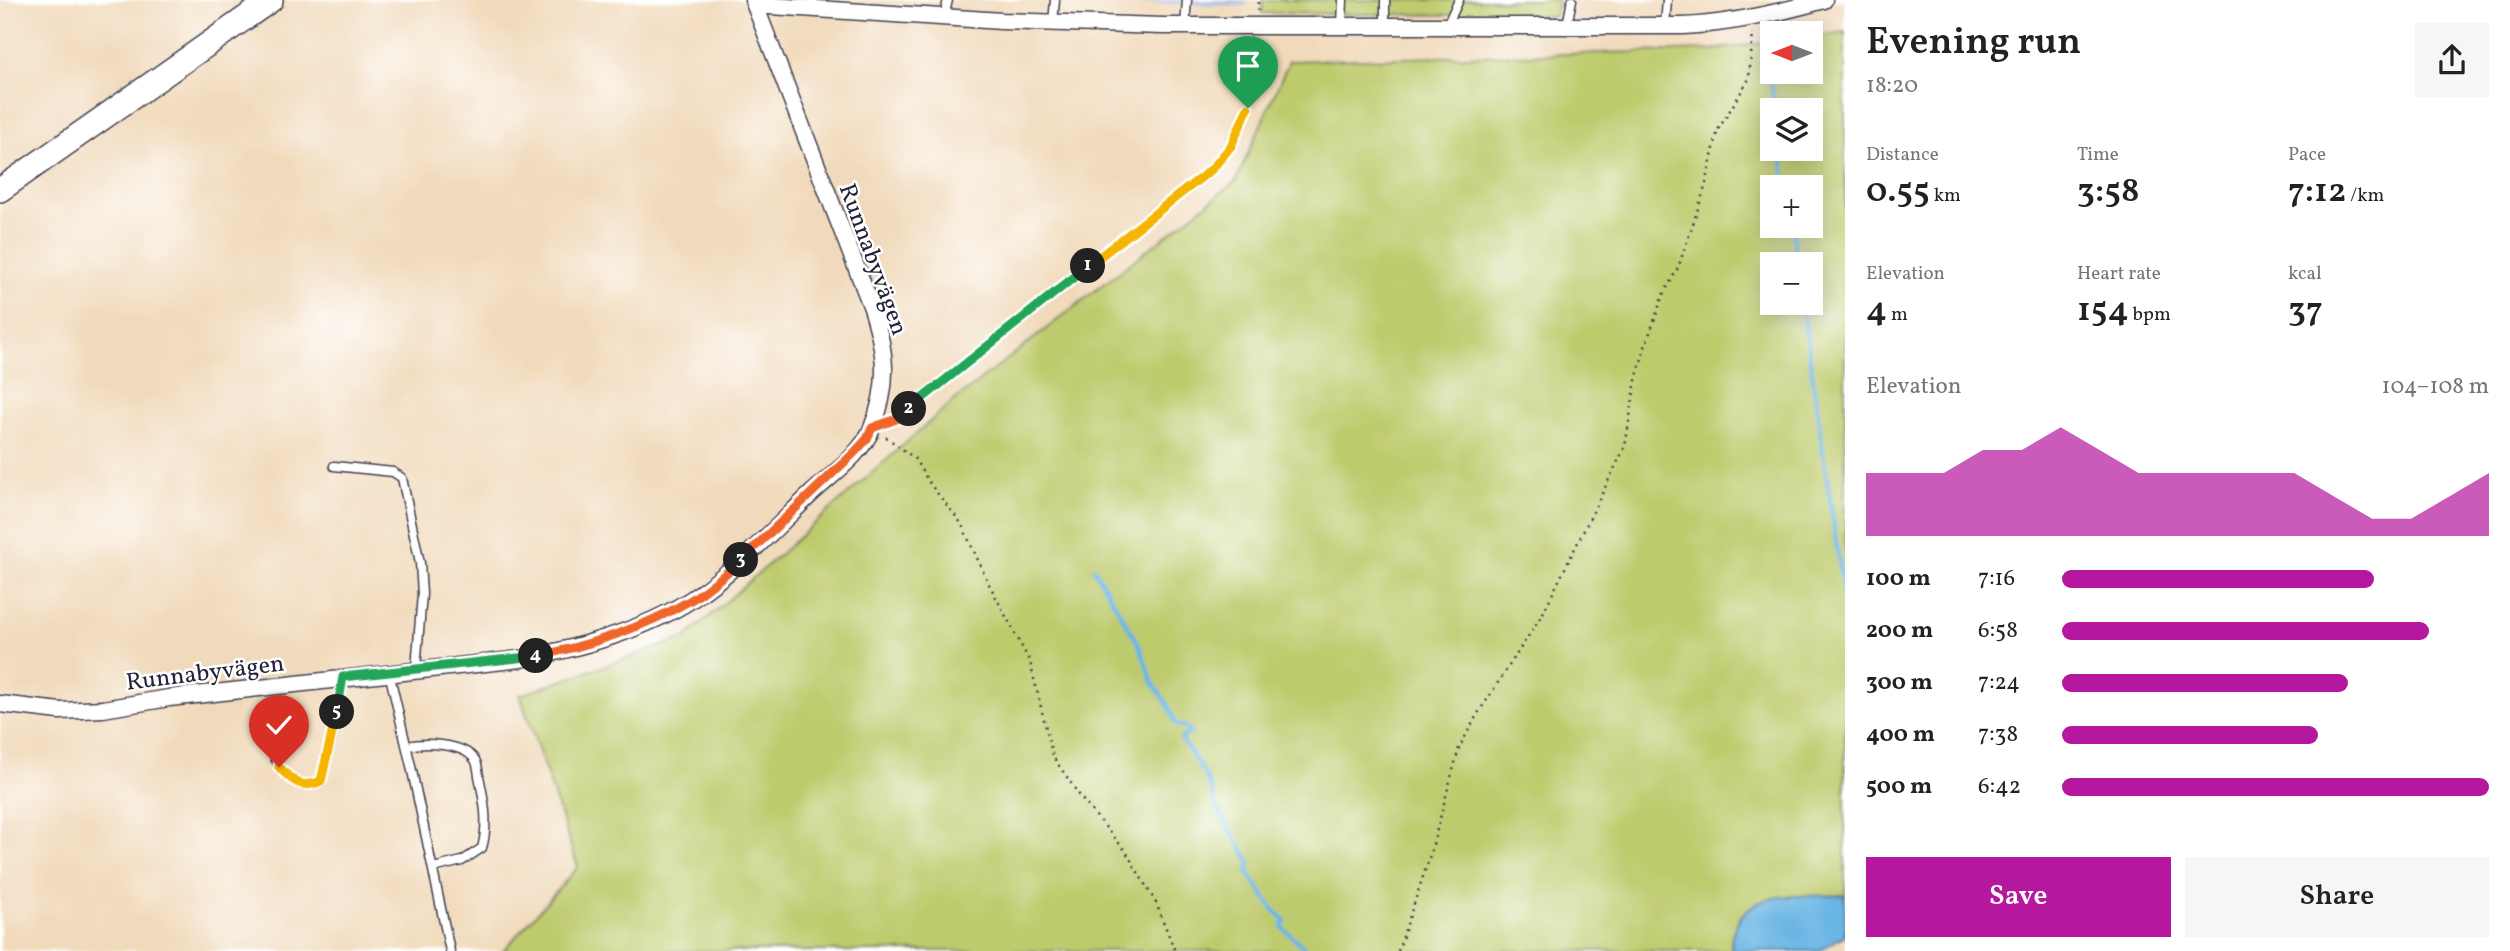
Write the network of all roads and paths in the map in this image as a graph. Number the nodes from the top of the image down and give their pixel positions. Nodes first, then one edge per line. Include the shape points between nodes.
1 (271, 0) edge
2 (948, 0) edge
3 (1055, 0) edge
4 (1187, 0) edge
5 (1343, 0) edge
6 (1385, 0) edge
7 (1459, 0) edge
8 (1572, 0) edge
9 (1667, 0) edge
10 (1824, 0) edge
11 (754, 3) edge
12 (862, 6) edge
13 (944, 17) junction
14 (1755, 17) junction
15 (1053, 23) junction
16 (1342, 25) junction
17 (1385, 25) junction
18 (1447, 25) junction
19 (1567, 25) junction
20 (1185, 26) junction
21 (1257, 26) junction
22 (1665, 26) junction
23 (0, 190) edge
24 (872, 428) junction
25 (334, 466) dead end
26 (416, 669) junction
27 (389, 672) junction
28 (343, 677) junction
29 (0, 704) edge
30 (407, 746) junction
31 (275, 758) dead end
32 (433, 868) junction
33 (450, 951) edge
34 (1175, 951) edge
35 (1398, 951) edge

1 - 23 main road
2 - 13 lane
3 - 15 lane
4 - 20 lane
5 - 16 lane
6 - 17 lane
7 - 18 lane
8 - 19 lane
9 - 22 lane
10 - 14 street
11 - 12 street
11 - 24 street, Runnabyvägen via 881,337 884,385
12 - 13 street
13 - 15 street
14 - 22 street via 1711,25
14 - 35 path via 1749,79 1718,130 1693,224 1663,295 1636,380 1625,447 1542,615 1459,748
15 - 20 street
16 - 17 street
16 - 21 street
17 - 18 street
18 - 19 street
19 - 22 street
20 - 21 street
21 - 24 path via 1248,108 1231,146 1212,169 899,418
24 - 26 street, Runnabyvägen via 854,453 745,556 690,600 666,613 558,652
24 - 34 path via 915,458 961,523 1030,662 1053,757 1125,850 1156,903
25 - 26 lane via 393,472 402,478 420,563
26 - 27 street, Runnabyvägen
27 - 28 street, Runnabyvägen
27 - 30 lane
28 - 29 street, Runnabyvägen via 103,709 60,711
28 - 31 lane via 321,781 311,786 298,783
30 - 32 lane
30 - 32 lane via 429,743 470,755 485,802 482,848 462,861
32 - 33 lane

